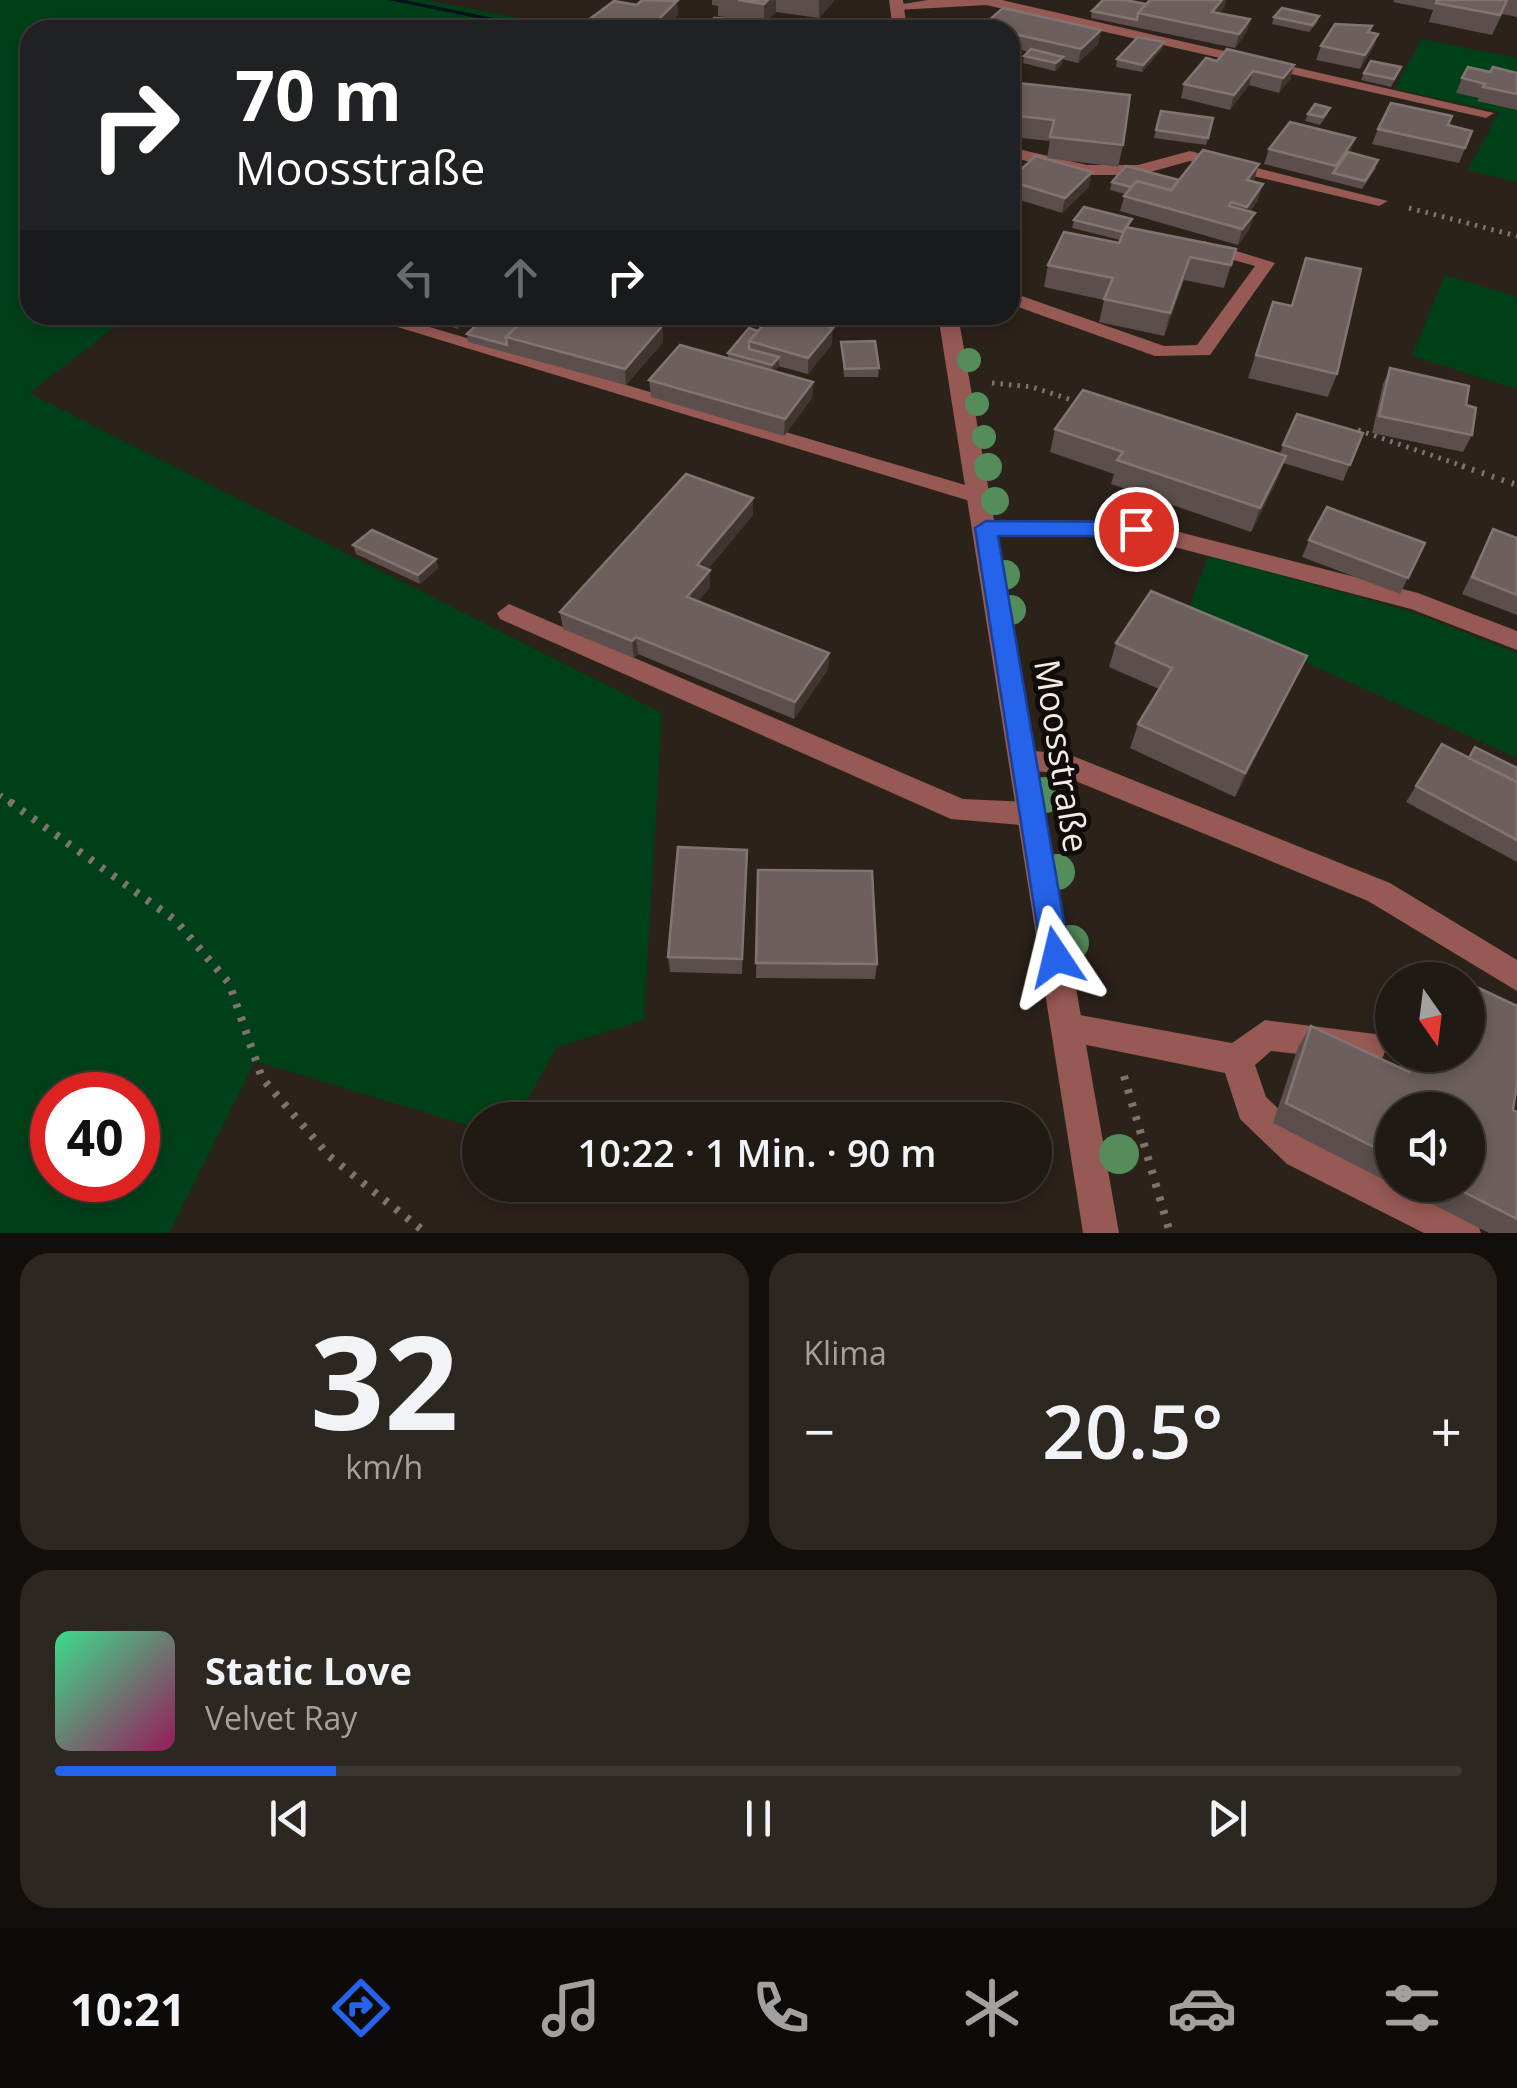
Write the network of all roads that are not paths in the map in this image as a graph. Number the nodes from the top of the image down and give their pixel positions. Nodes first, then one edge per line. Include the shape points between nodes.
1 (991, 0) edge
2 (896, 3) edge
3 (1486, 113) edge
4 (1020, 154) edge
5 (1378, 201) road end
6 (1189, 242) edge
7 (1020, 302) edge
8 (402, 325) edge
9 (950, 325) edge
10 (980, 497) junction
11 (986, 528) junction
12 (509, 613) dead end
13 (1517, 642) edge
14 (1023, 761) junction
15 (1031, 814) junction
16 (1517, 977) edge
17 (1069, 1028) junction
18 (1371, 1046) dead end
19 (1237, 1060) junction
20 (1102, 1233) edge
21 (1462, 1233) edge

1 - 2 street
1 - 3 street
4 - 5 street via 1087,170 1139,170 1190,156
6 - 7 street via 1266,263 1203,351 1162,352
8 - 10 street
9 - 10 street, Moosstraße
10 - 11 street, Moosstraße
11 - 13 street via 1136,529 1418,602
11 - 14 street, Moosstraße
12 - 15 street via 961,812
14 - 15 street, Moosstraße
14 - 16 street via 1058,762 1379,892
15 - 17 street, Moosstraße
17 - 19 street
17 - 20 street, Moosstraße
18 - 19 street via 1266,1034
19 - 21 street via 1252,1107 1300,1152

